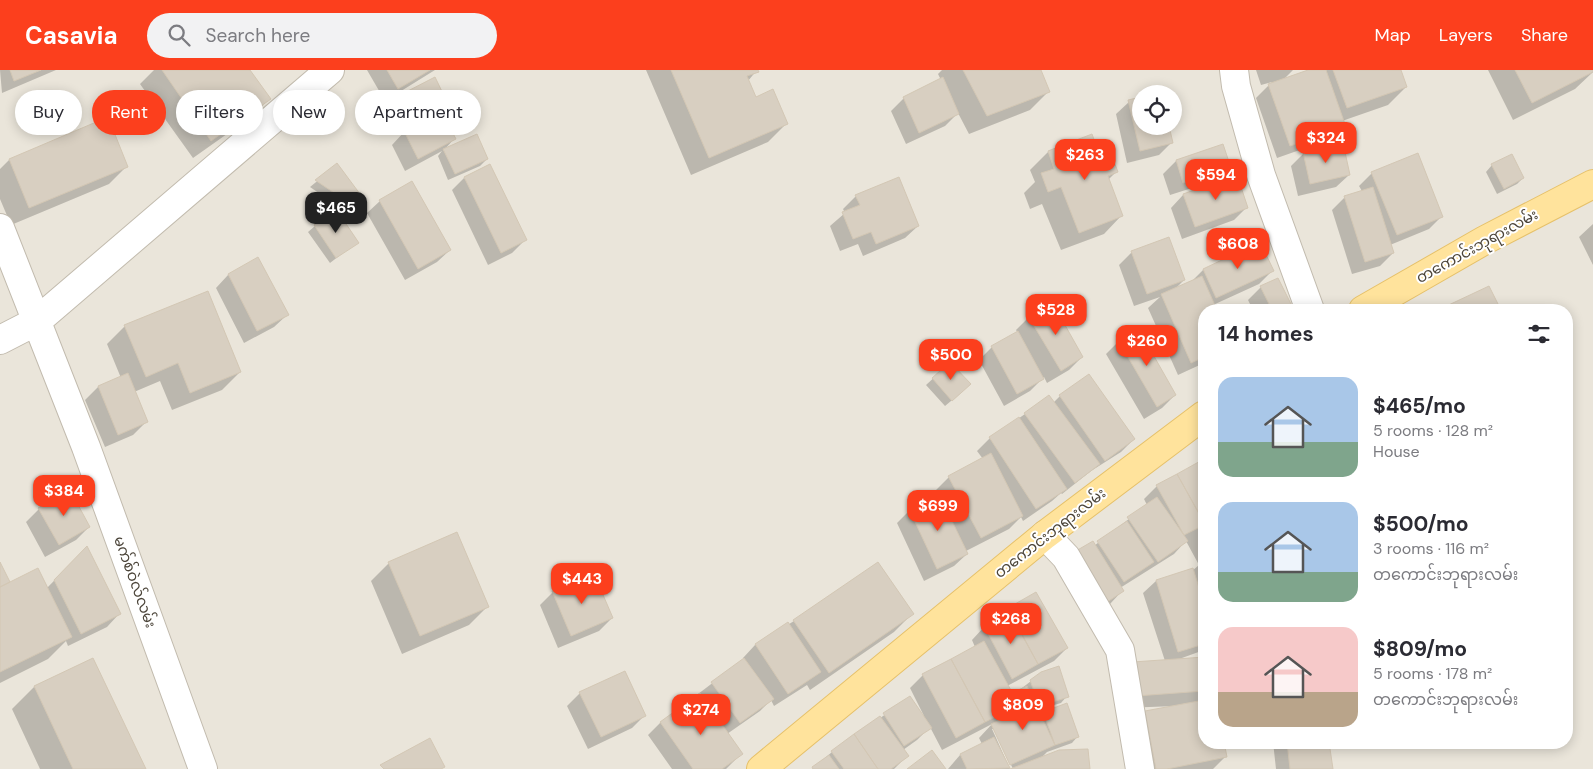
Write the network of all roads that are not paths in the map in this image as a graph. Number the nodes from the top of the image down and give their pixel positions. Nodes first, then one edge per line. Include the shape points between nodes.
1 (330, 70) edge
2 (1234, 70) edge
3 (1593, 184) edge
4 (0, 228) edge
5 (1308, 304) edge
6 (1373, 304) edge
7 (37, 321) junction
8 (0, 340) edge
9 (1198, 420) edge
10 (1045, 535) junction
11 (203, 769) edge
12 (761, 769) edge
13 (1140, 769) edge

1 - 7 street
2 - 5 street via 1261,175
3 - 6 main road, တကောင်းဘုရားလမ်း via 1485,240
4 - 7 street, မက်စ်ဝဲလ်လမ်း
7 - 8 street
7 - 11 street, မက်စ်ဝဲလ်လမ်း
9 - 10 main road, တကောင်းဘုရားလမ်း
10 - 12 main road, တကောင်းဘုရားလမ်း
10 - 13 street via 1066,557 1120,650

